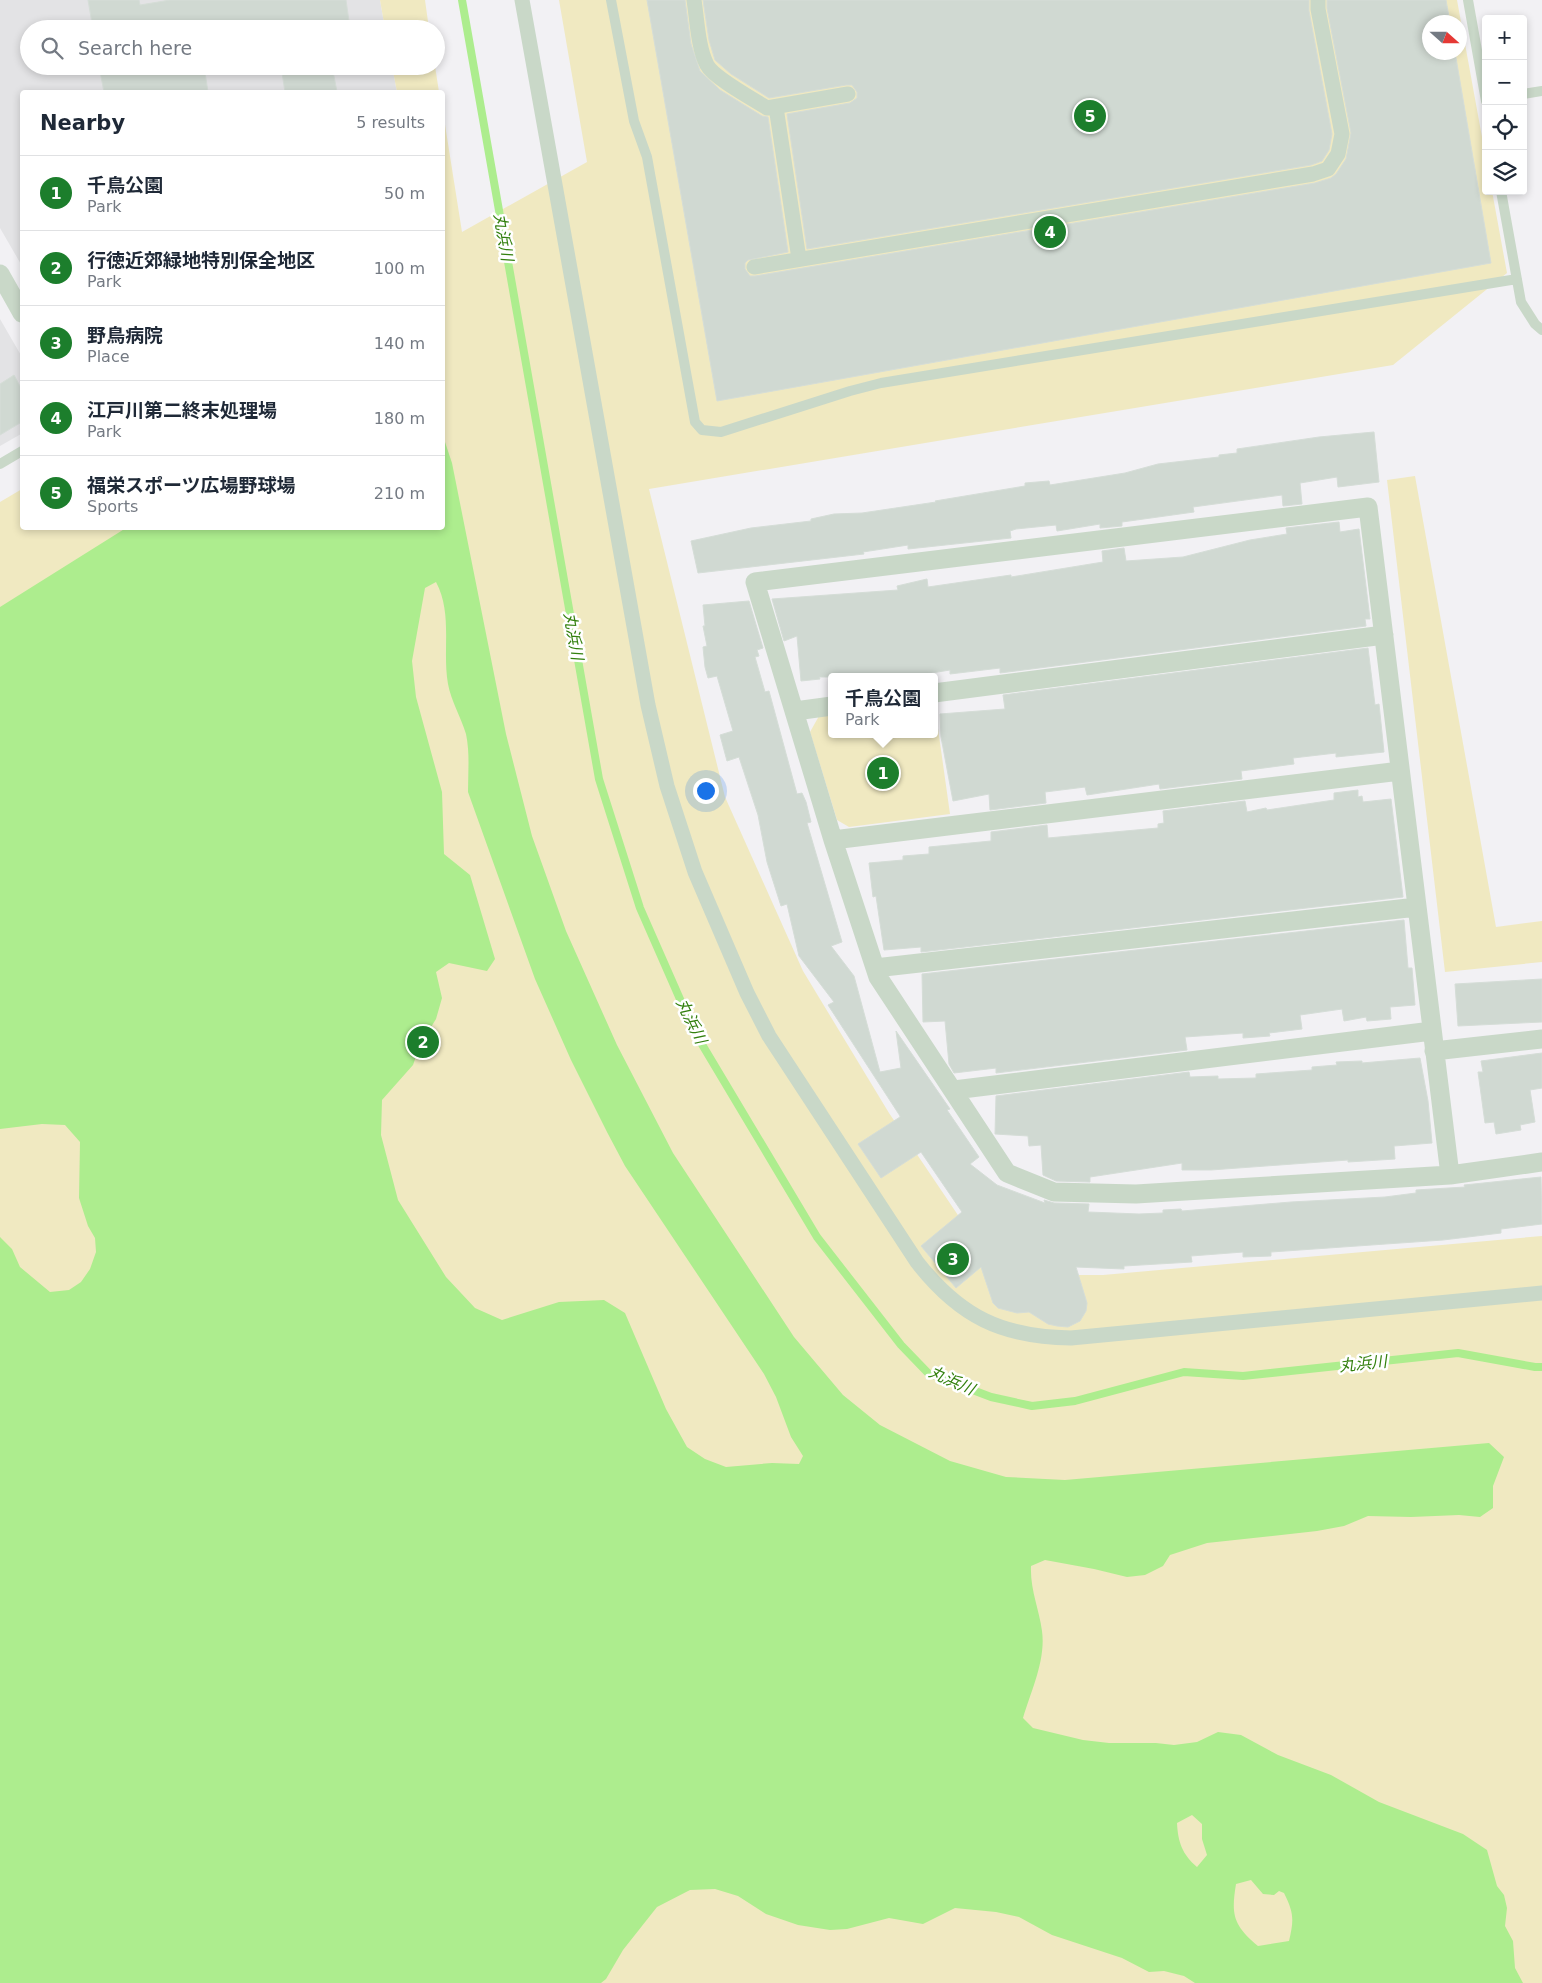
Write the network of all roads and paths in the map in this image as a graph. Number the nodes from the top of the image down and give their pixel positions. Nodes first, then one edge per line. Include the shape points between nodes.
1 (522, 0) edge
2 (611, 0) edge
3 (694, 0) edge
4 (1318, 0) edge
5 (1468, 0) edge
6 (1482, 78) edge
7 (1542, 91) edge
8 (1527, 93) edge
9 (848, 94) dead end
10 (776, 107) junction
11 (1503, 195) edge
12 (799, 260) junction
13 (754, 267) dead end
14 (0, 274) edge
15 (1517, 279) junction
16 (20, 309) edge
17 (1542, 330) edge
18 (20, 451) edge
19 (0, 464) edge
20 (1384, 635) junction
21 (938, 692) edge
22 (828, 707) edge
23 (794, 711) junction
24 (1400, 771) junction
25 (833, 840) junction
26 (1417, 907) junction
27 (875, 968) junction
28 (1432, 1032) junction
29 (1542, 1039) edge
30 (1434, 1051) junction
31 (954, 1090) junction
32 (1542, 1162) edge
33 (1450, 1175) junction
34 (1542, 1293) edge

1 - 34 street via 648,705 667,786 695,872 769,1036 916,1262 934,1284 960,1307 987,1322 1025,1335 1071,1338
2 - 15 lane via 634,121 647,156 695,422 702,430 721,432 882,383
3 - 10 street via 708,67 767,108
4 - 12 street via 1342,134 1338,154 1328,169
5 - 6 lane
7 - 8 lane
9 - 10 street
10 - 12 street
11 - 15 lane
12 - 13 street
14 - 16 street
15 - 17 lane via 1521,302 1534,324
18 - 19 lane
20 - 21 street
20 - 23 street via 1368,507 756,582
20 - 24 street
22 - 23 street
23 - 25 street
24 - 25 street
24 - 26 street
25 - 27 street
26 - 27 street
26 - 28 street
27 - 31 street
28 - 30 street
28 - 31 street
29 - 30 street
30 - 33 street
31 - 33 street via 1007,1173 1054,1192 1136,1194
32 - 33 street

